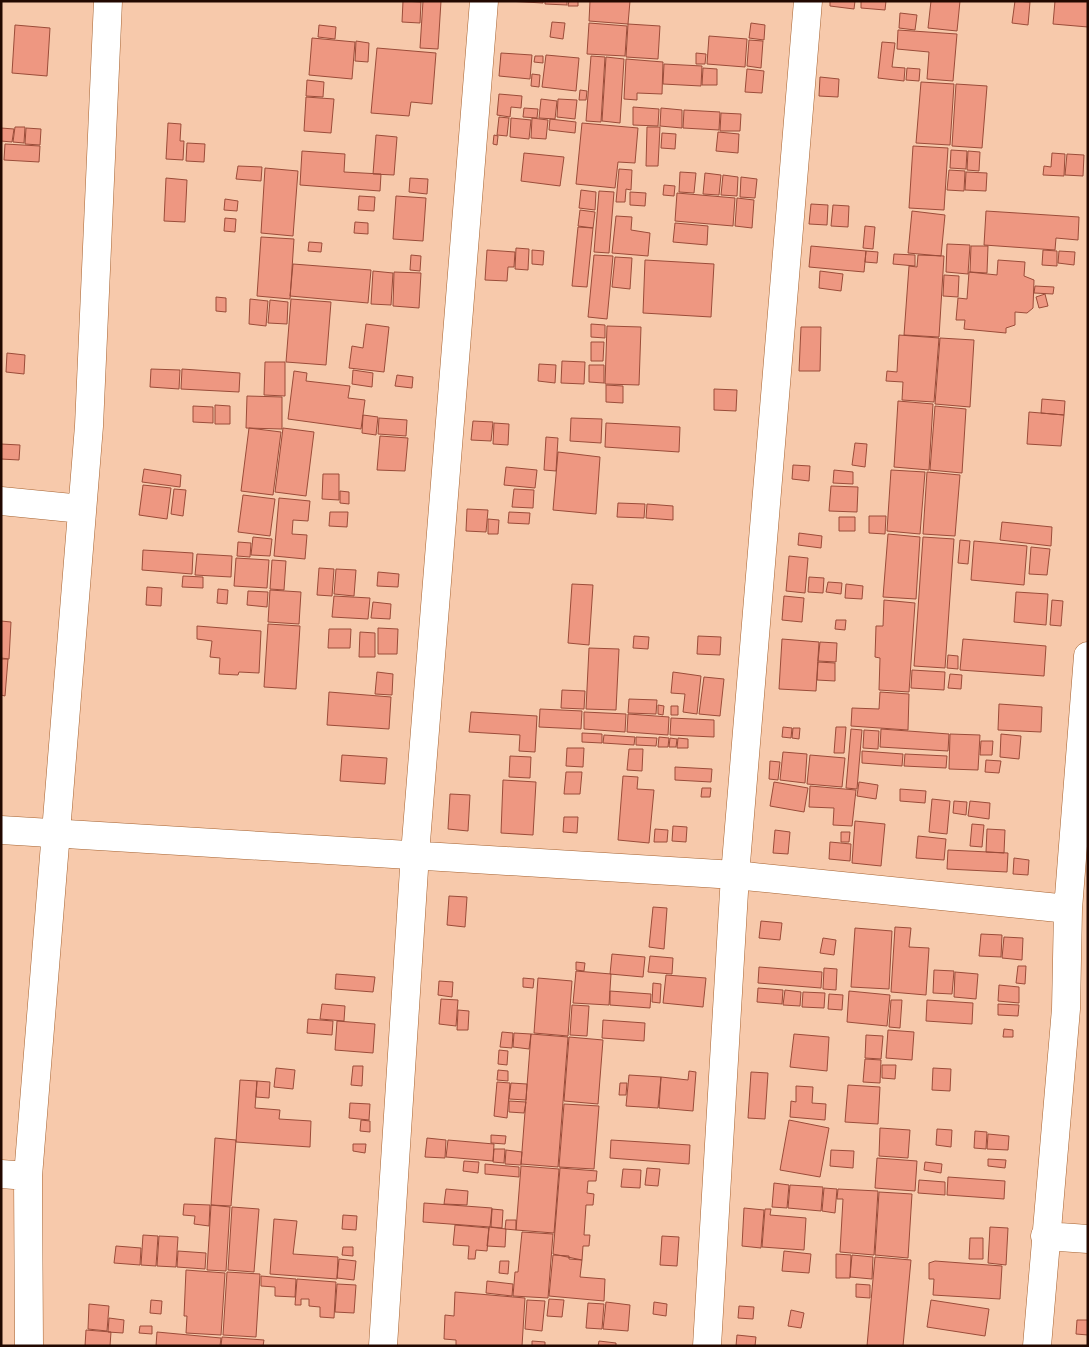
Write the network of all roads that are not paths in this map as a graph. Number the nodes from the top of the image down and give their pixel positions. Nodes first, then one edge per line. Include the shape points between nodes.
1 (108, 1) edge
2 (484, 1) edge
3 (808, 1) edge
4 (1, 501) edge
5 (82, 509) junction
6 (1088, 656) edge
7 (1, 830) edge
8 (57, 835) junction
9 (415, 854) junction
10 (735, 875) junction
11 (1068, 909) junction
12 (14, 1175) edge
13 (1045, 1236) junction
14 (1088, 1239) edge
15 (29, 1346) edge
16 (383, 1346) edge
17 (707, 1346) edge
18 (1037, 1346) edge

1 - 5 street via 89,426
2 - 9 street
3 - 10 street
4 - 5 street
5 - 8 street
6 - 11 street
7 - 8 street
8 - 9 street
8 - 12 street
9 - 10 street
9 - 16 street
10 - 11 street
10 - 17 street
11 - 13 street via 1066,1009
12 - 15 street
13 - 14 street
13 - 18 street

